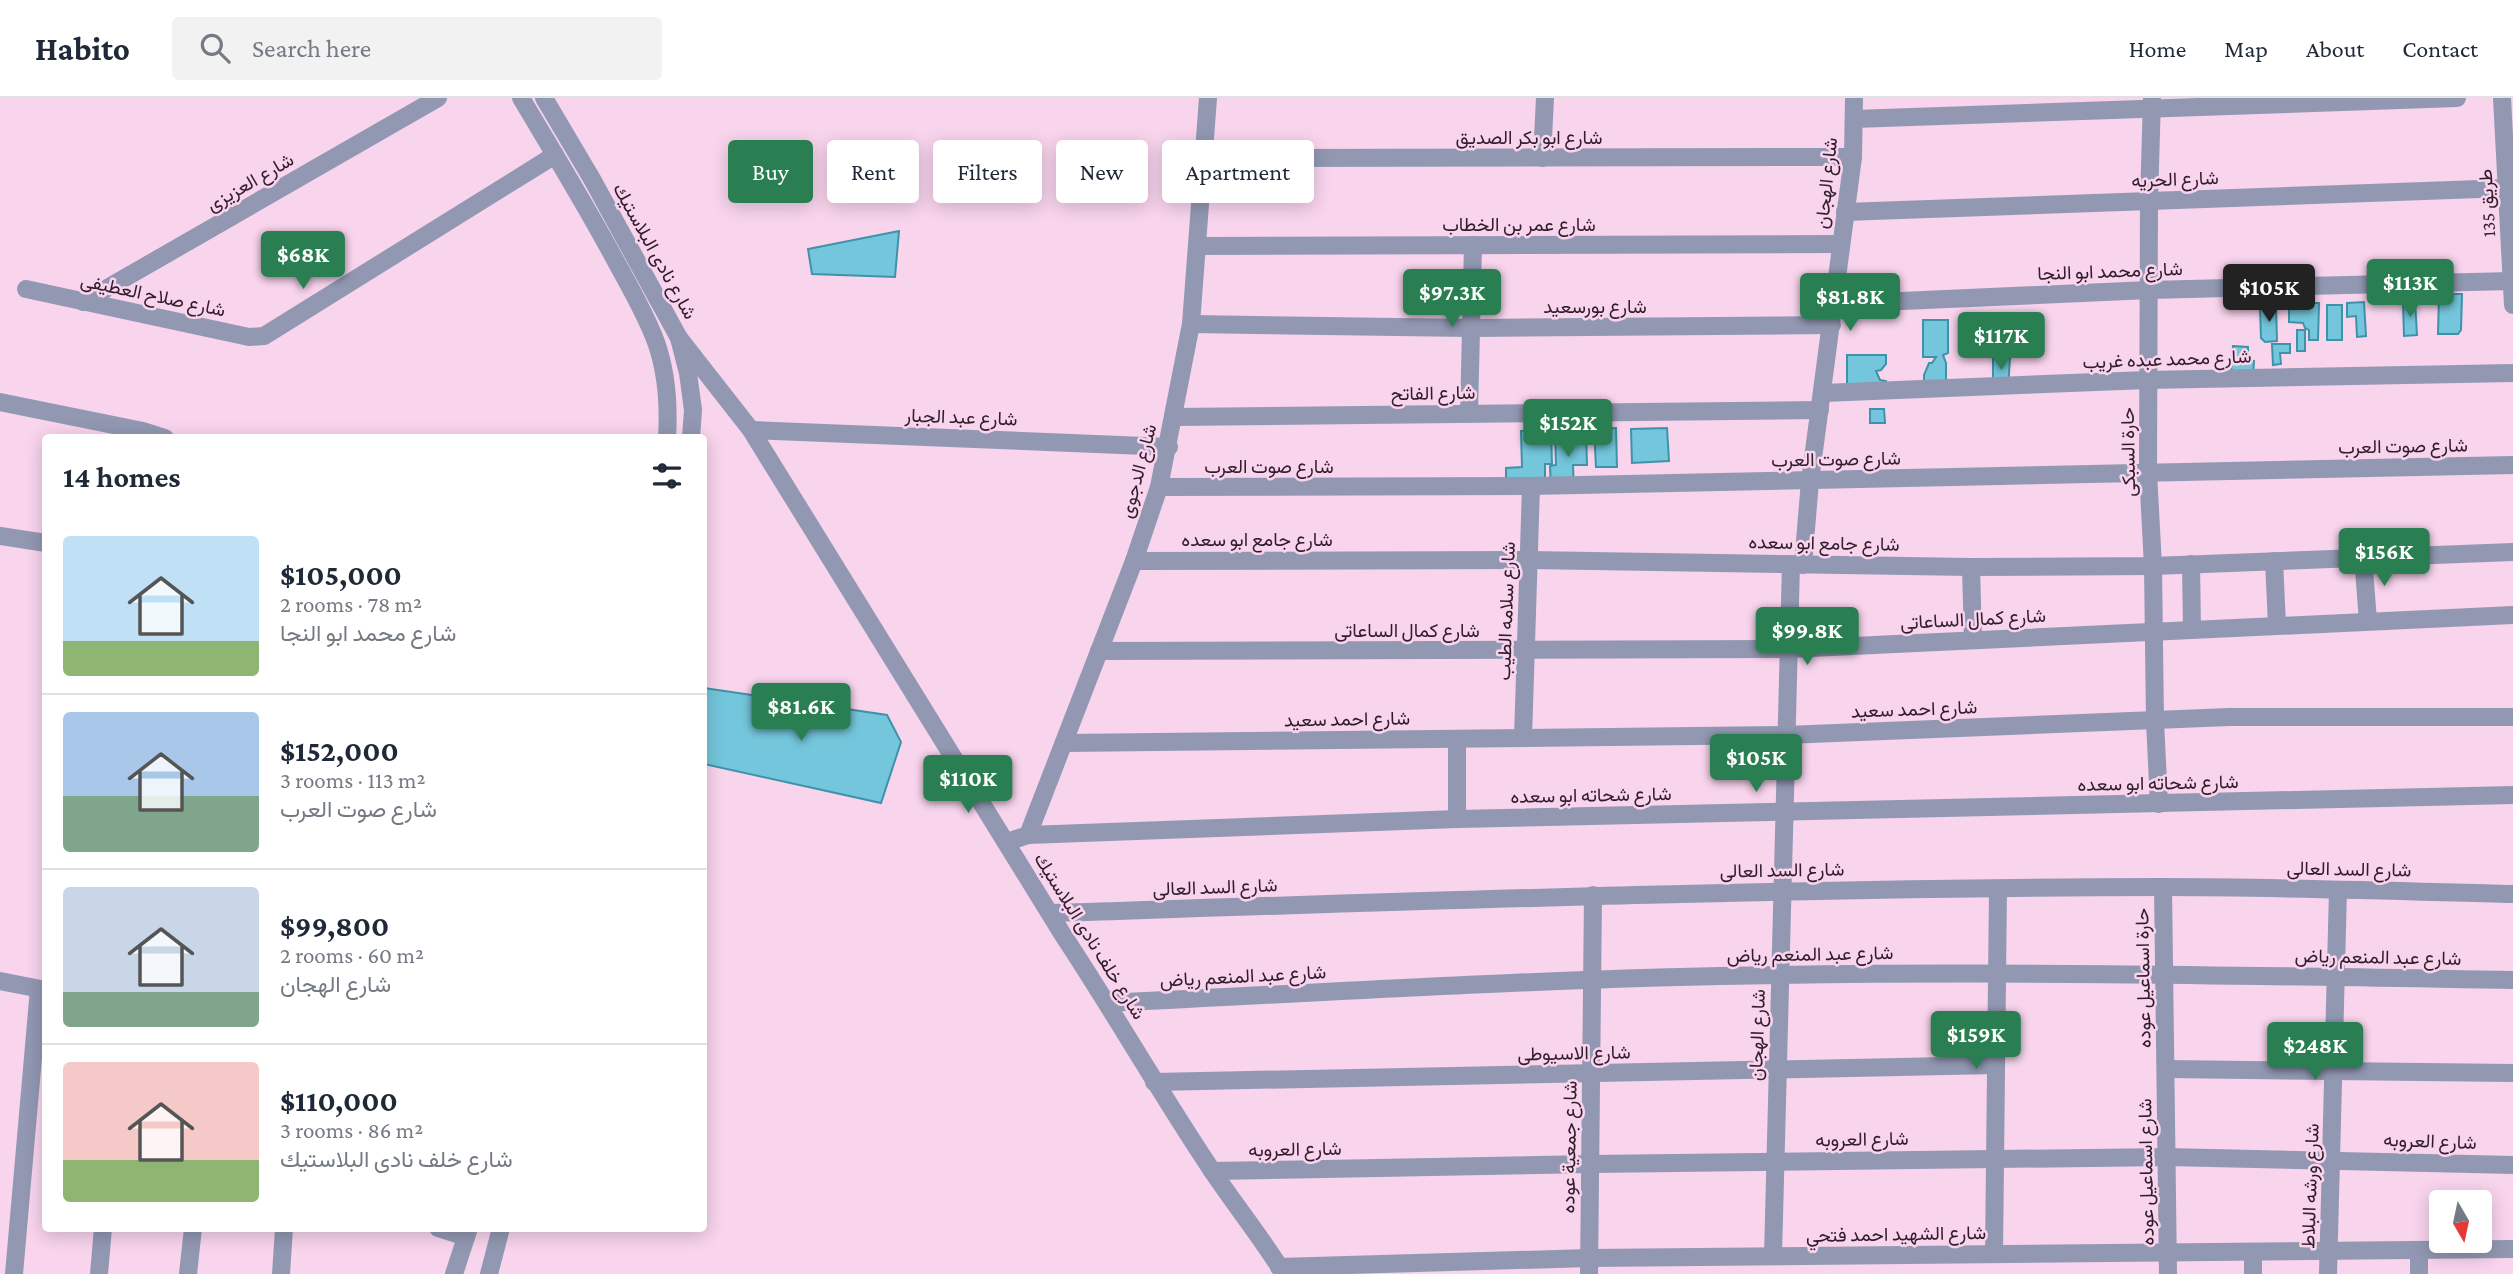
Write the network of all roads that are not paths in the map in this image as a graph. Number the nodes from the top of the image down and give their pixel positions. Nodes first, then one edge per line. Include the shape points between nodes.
1 (438, 98) edge
2 (521, 98) edge
3 (544, 98) edge
4 (1208, 98) edge
5 (1545, 98) edge
6 (1854, 98) edge
7 (2456, 98) edge
8 (2502, 98) edge
9 (2152, 104) edge
10 (1854, 119) junction
11 (1206, 140) edge
12 (555, 155) junction
13 (1853, 157) junction
14 (1314, 158) edge
15 (1542, 158) junction
16 (2507, 188) junction
17 (2149, 201) junction
18 (1202, 203) edge
19 (1845, 212) junction
20 (1840, 244) junction
21 (1474, 245) junction
22 (1199, 246) junction
23 (2512, 281) edge
24 (26, 289) dead end
25 (2149, 290) junction
26 (83, 302) junction
27 (1835, 304) junction
28 (2513, 305) edge
29 (1191, 324) junction
30 (1832, 324) junction
31 (1471, 328) junction
32 (679, 338) junction
33 (2513, 373) edge
34 (2147, 380) junction
35 (1821, 401) junction
36 (0, 402) edge
37 (1469, 414) junction
38 (1173, 417) junction
39 (751, 430) junction
40 (152, 434) edge
41 (667, 434) edge
42 (691, 434) edge
43 (1168, 447) junction
44 (2513, 465) edge
45 (2148, 472) junction
46 (1810, 481) junction
47 (1531, 486) junction
48 (1159, 487) junction
49 (0, 536) edge
50 (42, 542) edge
51 (2513, 552) edge
52 (2363, 557) junction
53 (1529, 560) junction
54 (1134, 561) junction
55 (2274, 561) junction
56 (1797, 564) junction
57 (2191, 564) junction
58 (2153, 566) junction
59 (1971, 567) junction
60 (2513, 615) edge
61 (2368, 621) junction
62 (2277, 625) junction
63 (2192, 629) junction
64 (2154, 631) junction
65 (1973, 640) junction
66 (1789, 649) junction
67 (1526, 650) junction
68 (1099, 651) junction
69 (2513, 717) edge
70 (2155, 721) junction
71 (1786, 735) junction
72 (1523, 738) junction
73 (1457, 739) junction
74 (1064, 743) junction
75 (2513, 795) edge
76 (2160, 804) junction
77 (1784, 813) junction
78 (1457, 819) junction
79 (1028, 835) junction
80 (1007, 842) junction
81 (2163, 887) junction
82 (1998, 889) junction
83 (2338, 890) junction
84 (1782, 891) junction
85 (2513, 894) edge
86 (1593, 895) junction
87 (1051, 913) junction
88 (1997, 974) junction
89 (1780, 975) junction
90 (2164, 975) junction
91 (2336, 977) junction
92 (1592, 979) junction
93 (2513, 980) edge
94 (0, 981) edge
95 (42, 989) edge
96 (1108, 1003) junction
97 (1996, 1065) junction
98 (2166, 1069) junction
99 (1777, 1070) junction
100 (2334, 1070) junction
101 (1591, 1073) junction
102 (2513, 1073) edge
103 (1154, 1082) junction
104 (2168, 1157) junction
105 (1995, 1159) junction
106 (2332, 1160) junction
107 (1775, 1161) junction
108 (1590, 1164) junction
109 (2513, 1165) edge
110 (1212, 1171) junction
111 (103, 1232) edge
112 (193, 1232) edge
113 (284, 1232) edge
114 (500, 1232) edge
115 (468, 1233) edge
116 (2513, 1249) edge
117 (2419, 1250) junction
118 (2329, 1251) junction
119 (2168, 1252) junction
120 (2253, 1252) junction
121 (1994, 1254) junction
122 (1773, 1256) junction
123 (1589, 1266) edge
124 (1281, 1270) edge
125 (14, 1274) edge
126 (99, 1274) edge
127 (188, 1274) edge
128 (281, 1274) edge
129 (454, 1274) edge
130 (489, 1274) edge
131 (2168, 1274) edge
132 (2253, 1274) edge
133 (2328, 1274) edge
134 (2419, 1274) edge

1 - 26 street, شارع العزيزى
2 - 12 street, شارع نادى البلاستيك
3 - 32 street, شارع نادى البلاستيك
4 - 11 street, شارع الدجوى
5 - 15 street
6 - 10 street, شارع الهجان
7 - 9 street
8 - 16 street, طريق 135
9 - 10 street
9 - 17 street, حارة السبكى
10 - 13 street, شارع الهجان
12 - 26 street, شارع صلاح العطيفى via 264,336 248,337
12 - 41 street, شارع نادى البلاستيك via 656,342 669,408
13 - 15 street, شارع ابو بكر الصديق
13 - 19 street, شارع الهجان
14 - 15 street, شارع ابو بكر الصديق
16 - 17 street, شارع الحريه
16 - 23 street, طريق 135
17 - 19 street, شارع الحريه
17 - 25 street, حارة السبكى
18 - 22 street, شارع الدجوى
19 - 20 street, شارع الهجان
20 - 21 street, شارع عمر بن الخطاب
20 - 27 street, شارع الهجان
21 - 22 street, شارع عمر بن الخطاب
21 - 31 street
22 - 29 street, شارع الدجوى
23 - 25 street, شارع محمد ابو النجا
23 - 28 street, طريق 135
24 - 26 street, شارع صلاح العطيفى
25 - 27 street, شارع محمد ابو النجا
25 - 34 street, حارة السبكى
27 - 30 street, شارع الهجان
29 - 31 street, شارع بورسعيد
29 - 38 street, شارع الدجوى
30 - 31 street, شارع بورسعيد
30 - 35 street, شارع الهجان
31 - 37 street
32 - 39 street, شارع خلف نادى البلاستيك
32 - 42 street, شارع نادى البلاستيك via 693,410
33 - 34 street, شارع محمد عبده غريب
34 - 35 street, شارع محمد عبده غريب
34 - 45 street, حارة السبكى
35 - 37 street, شارع الفاتح
35 - 46 street, شارع الهجان
36 - 40 street
37 - 38 street, شارع الفاتح
38 - 43 street, شارع الدجوى
39 - 43 street, شارع عبد الجبار
39 - 80 street, شارع خلف نادى البلاستيك
43 - 48 street, شارع الدجوى
44 - 45 street, شارع صوت العرب
45 - 46 street, شارع صوت العرب
45 - 58 street, حارة السبكى
46 - 47 street, شارع صوت العرب
46 - 56 street, شارع الهجان
47 - 48 street, شارع صوت العرب
47 - 53 street, شارع سلامه الطيب
48 - 54 street, شارع الدجوى
49 - 50 street
51 - 52 street, شارع جامع ابو سعده
52 - 55 street, شارع جامع ابو سعده
52 - 61 street
53 - 54 street, شارع جامع ابو سعده
53 - 56 street, شارع جامع ابو سعده
53 - 67 street, شارع سلامه الطيب
54 - 68 street, شارع الدجوى
55 - 57 street, شارع جامع ابو سعده
55 - 62 street
56 - 59 street, شارع جامع ابو سعده
56 - 66 street, شارع الهجان
57 - 58 street, شارع جامع ابو سعده
57 - 63 street
58 - 59 street, شارع جامع ابو سعده
58 - 64 street, حارة السبكى
59 - 65 street
60 - 61 street, شارع كمال الساعاتى
61 - 62 street, شارع كمال الساعاتى
62 - 63 street, شارع كمال الساعاتى
63 - 64 street, شارع كمال الساعاتى
64 - 65 street, شارع كمال الساعاتى
64 - 70 street, حارة السبكى
65 - 66 street, شارع كمال الساعاتى
66 - 67 street, شارع كمال الساعاتى
66 - 71 street, شارع الهجان
67 - 68 street, شارع كمال الساعاتى
67 - 72 street, شارع سلامه الطيب
68 - 74 street, شارع الدجوى
69 - 70 street, شارع احمد سعيد
70 - 71 street, شارع احمد سعيد
70 - 76 street, حارة السبكى
71 - 72 street, شارع احمد سعيد
71 - 77 street, شارع الهجان
72 - 73 street, شارع احمد سعيد
73 - 74 street, شارع احمد سعيد
73 - 78 street
74 - 79 street, شارع الدجوى
75 - 76 street, شارع شحاته ابو سعده
76 - 77 street, شارع شحاته ابو سعده
77 - 78 street, شارع شحاته ابو سعده
77 - 84 street, شارع الهجان
78 - 79 street, شارع شحاته ابو سعده
79 - 80 street, شارع شحاته ابو سعده
80 - 87 street, شارع خلف نادى البلاستيك
81 - 82 street, شارع السد العالى
81 - 83 street, شارع السد العالى
81 - 90 street, حارة اسماعيل عوده
82 - 84 street, شارع السد العالى
82 - 88 street
83 - 85 street, شارع السد العالى
83 - 91 street, شارع ورشه البلاط
84 - 86 street, شارع السد العالى
84 - 89 street, شارع الهجان
86 - 87 street, شارع السد العالى
86 - 92 street, شارع جمعية عوده
87 - 96 street, شارع خلف نادى البلاستيك
88 - 89 street, شارع عبد المنعم رياض
88 - 90 street, شارع عبد المنعم رياض
88 - 97 street
89 - 92 street, شارع عبد المنعم رياض
89 - 99 street, شارع الهجان
90 - 91 street, شارع عبد المنعم رياض
90 - 98 street, حارة اسماعيل عوده
91 - 93 street, شارع عبد المنعم رياض
91 - 100 street, شارع ورشه البلاط
92 - 96 street, شارع عبد المنعم رياض
92 - 101 street, شارع جمعية عوده
94 - 95 street
95 - 125 street
96 - 103 street, شارع خلف نادى البلاستيك
97 - 99 street, شارع الاسيوطى
97 - 105 street
98 - 100 street
98 - 104 street, شارع اسماعيل عوده
99 - 101 street, شارع الاسيوطى
99 - 107 street, شارع الهجان
100 - 102 street
100 - 106 street, شارع ورشه البلاط
101 - 103 street, شارع الاسيوطى
101 - 108 street, شارع جمعية عوده
103 - 110 street, شارع خلف نادى البلاستيك
104 - 105 street, شارع العروبه
104 - 106 street, شارع العروبه
104 - 119 street, شارع اسماعيل عوده
105 - 107 street, شارع العروبه
105 - 121 street
106 - 109 street, شارع العروبه
106 - 118 street, شارع ورشه البلاط
107 - 108 street, شارع العروبه
107 - 122 street, شارع الهجان
108 - 110 street, شارع العروبه
108 - 123 street, شارع جمعية عوده
110 - 124 street, شارع خلف نادى البلاستيك
111 - 126 street
112 - 127 street
113 - 128 street
114 - 130 street
115 - 129 street
116 - 117 street, شارع الشهيد احمد فتحي
117 - 118 street, شارع الشهيد احمد فتحي
117 - 134 street
118 - 120 street, شارع الشهيد احمد فتحي
118 - 133 street, شارع ورشه البلاط
119 - 120 street, شارع الشهيد احمد فتحي
119 - 121 street, شارع الشهيد احمد فتحي
119 - 131 street, شارع اسماعيل عوده
120 - 132 street
121 - 122 street, شارع الشهيد احمد فتحي
122 - 123 street, شارع الشهيد احمد فتحي
123 - 124 street, شارع الشهيد احمد فتحي

